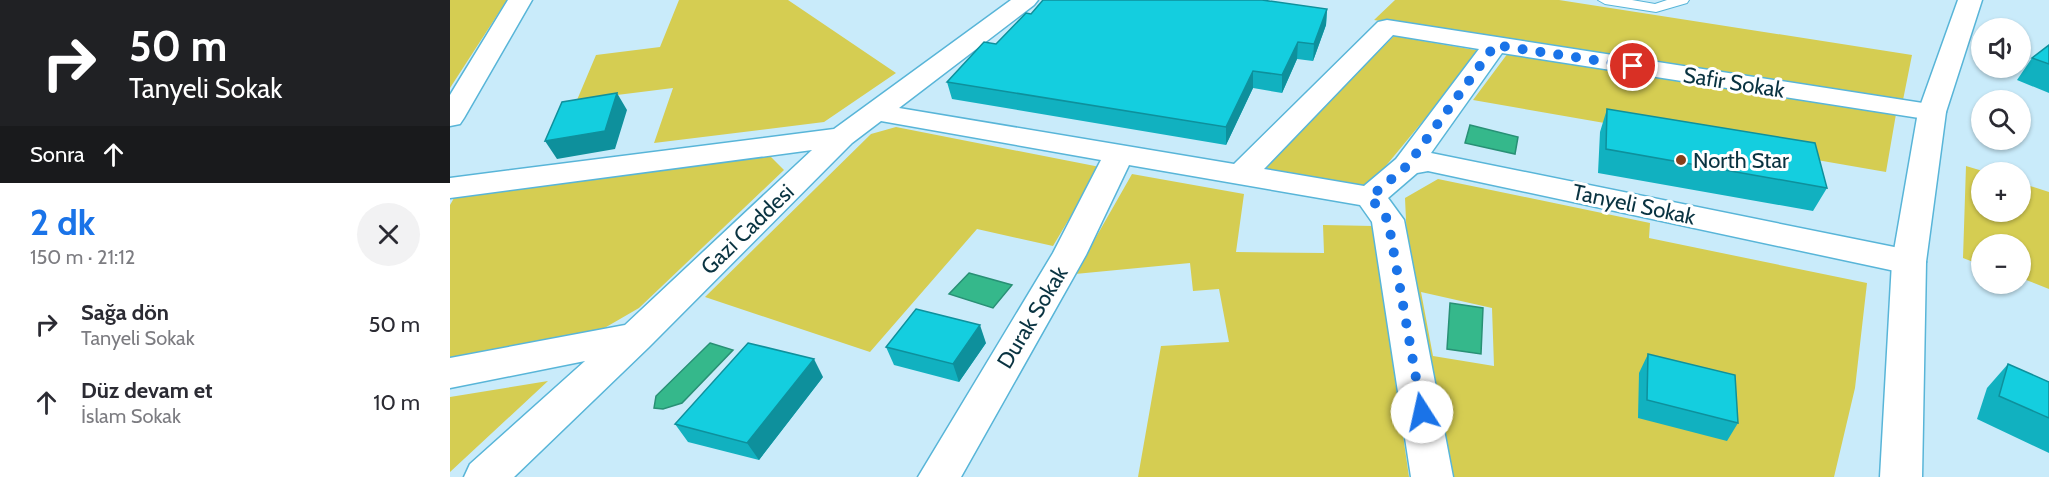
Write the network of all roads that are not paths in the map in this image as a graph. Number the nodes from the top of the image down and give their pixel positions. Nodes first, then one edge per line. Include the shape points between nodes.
1 (520, 0) edge
2 (1026, 0) edge
3 (1605, 0) edge
4 (1682, 0) edge
5 (1970, 0) edge
6 (1495, 45) junction
7 (875, 112) junction
8 (1932, 112) junction
9 (450, 118) edge
10 (842, 137) junction
11 (1119, 154) junction
12 (1407, 166) junction
13 (1240, 176) junction
14 (450, 188) edge
15 (1370, 197) junction
16 (1909, 262) junction
17 (636, 337) junction
18 (450, 373) edge
19 (1908, 474) edge
20 (484, 477) edge
21 (939, 477) edge
22 (1432, 477) edge

1 - 9 street
2 - 7 street, Gazi Caddesi
3 - 4 lane via 1656,8
5 - 8 street
6 - 8 street, Safir Sokak
6 - 12 street
6 - 13 street, Safir Sokak via 1387,27
7 - 10 street, Gazi Caddesi
7 - 11 street
8 - 16 street
10 - 14 street
10 - 17 street, Gazi Caddesi
11 - 13 street
11 - 21 street, Durak Sokak via 1069,255
12 - 15 street
12 - 16 street, Tanyeli Sokak via 1428,162
13 - 15 street
15 - 22 street via 1388,220
16 - 19 street
17 - 18 street
17 - 20 street, Gazi Caddesi

